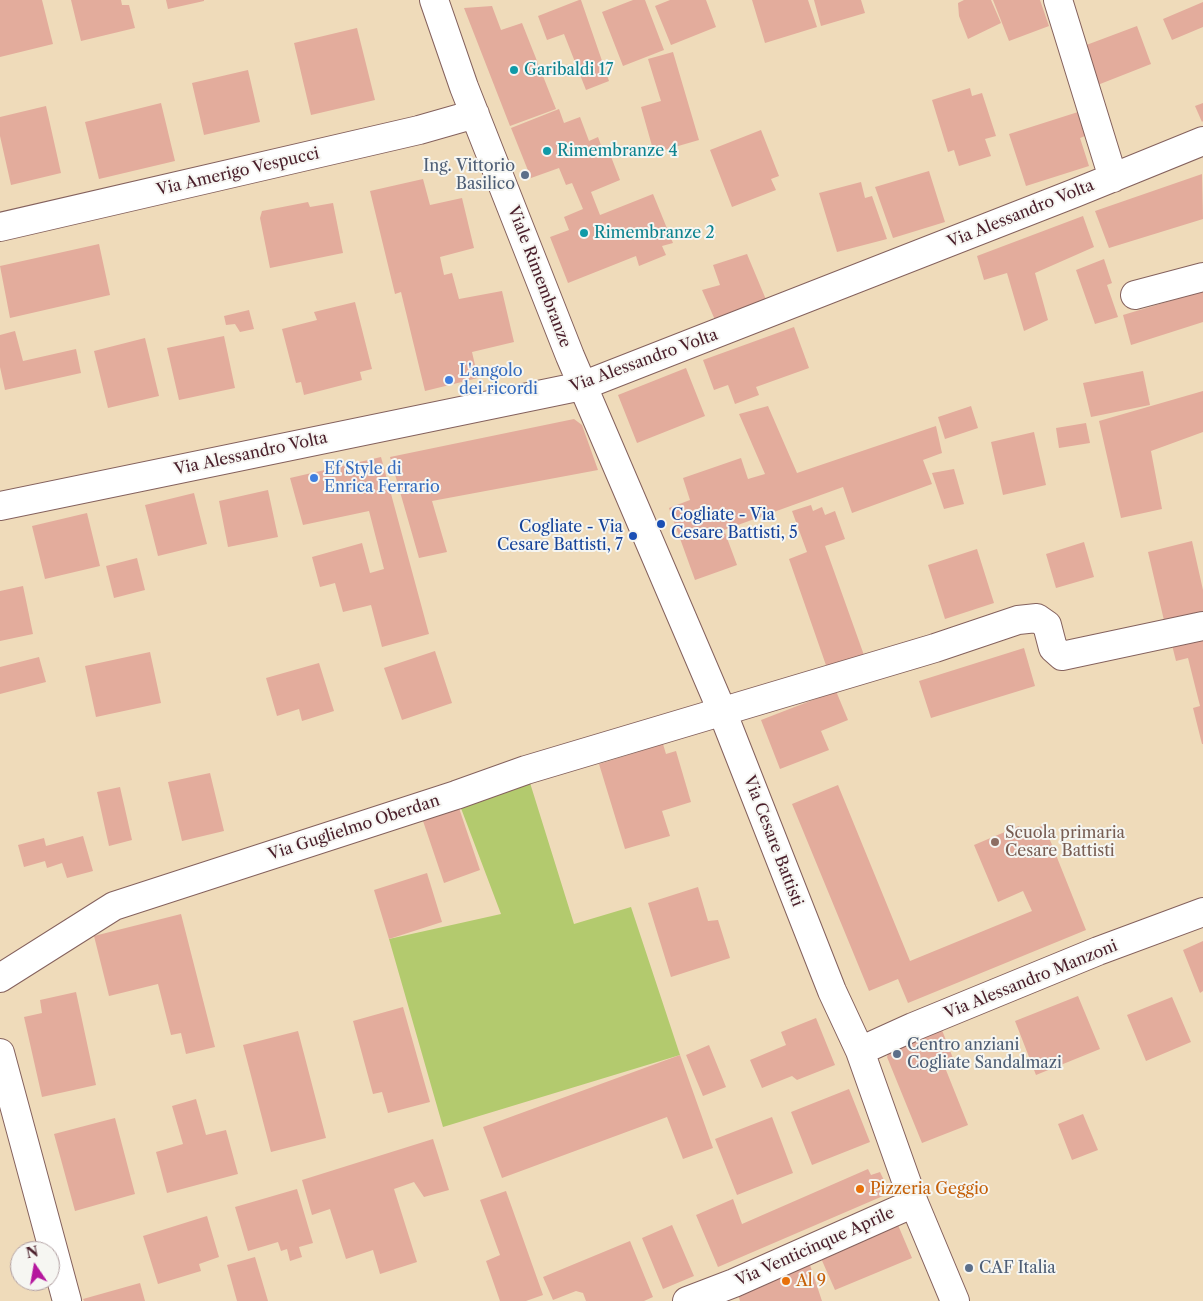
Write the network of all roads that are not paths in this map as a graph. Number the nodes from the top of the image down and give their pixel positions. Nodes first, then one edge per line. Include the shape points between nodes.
1 (434, 0) edge
2 (1058, 0) edge
3 (475, 114) junction
4 (1203, 141) edge
5 (1113, 178) junction
6 (0, 227) edge
7 (1203, 277) edge
8 (1135, 295) dead end
9 (582, 386) junction
10 (0, 506) edge
11 (1203, 626) edge
12 (722, 711) junction
13 (1203, 912) edge
14 (0, 978) edge
15 (860, 1051) junction
16 (0, 1053) edge
17 (914, 1203) junction
18 (67, 1301) edge
19 (687, 1301) edge
20 (954, 1301) edge

1 - 3 street, Viale Rimembranze
2 - 5 street
3 - 6 street, Via Amerigo Vespucci via 419,130
3 - 9 street, Viale Rimembranze
4 - 5 street, Via Alessandro Volta
5 - 9 street, Via Alessandro Volta
7 - 8 street
9 - 10 street, Via Alessandro Volta
9 - 12 street, Via Cesare Battisti
11 - 12 street, Via Guglielmo Oberdan via 1062,656 1053,648 1048,626 1037,618 1018,620
12 - 14 street, Via Guglielmo Oberdan via 526,770 114,906
12 - 15 street, Via Cesare Battisti via 832,991
13 - 15 street, Via Alessandro Manzoni via 1090,955
15 - 17 street, Via Cesare Battisti
16 - 18 street
17 - 19 street, Via Venticinque Aprile
17 - 20 street, Via Cesare Battisti

